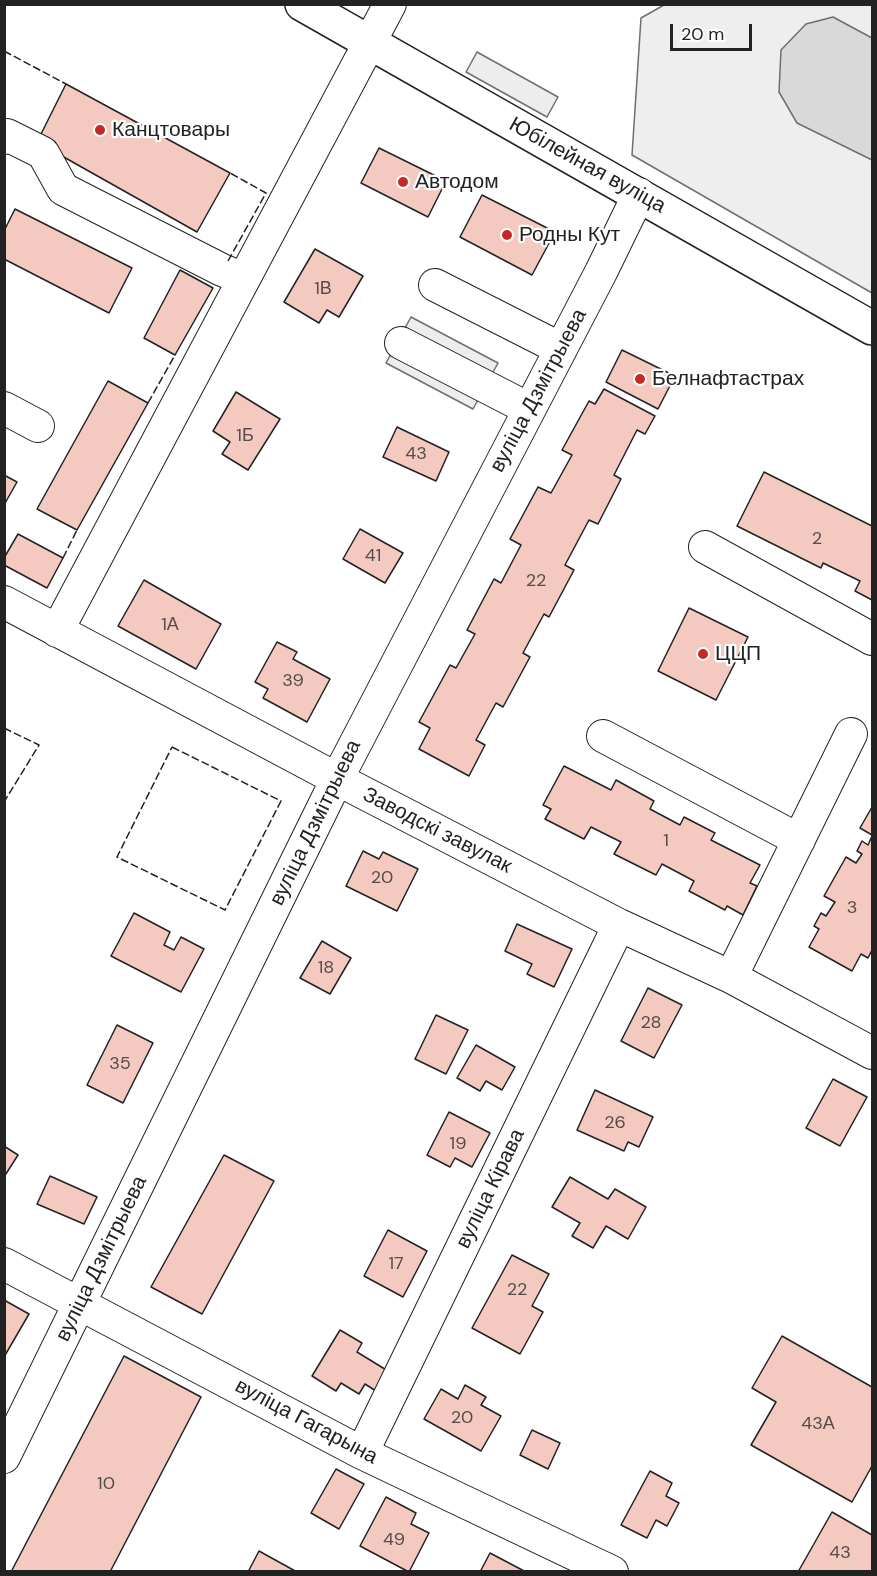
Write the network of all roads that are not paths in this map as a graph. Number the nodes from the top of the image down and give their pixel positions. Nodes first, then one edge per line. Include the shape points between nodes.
1 (302, 4) edge
2 (390, 4) edge
3 (369, 42) junction
4 (4, 138) edge
5 (639, 194) junction
6 (244, 279) junction
7 (435, 285) dead end
8 (873, 328) edge
9 (400, 343) dead end
10 (561, 349) junction
11 (4, 408) edge
12 (529, 409) junction
13 (38, 426) dead end
14 (705, 547) dead end
15 (4, 602) edge
16 (57, 631) junction
17 (873, 639) edge
18 (851, 734) dead end
19 (603, 736) dead end
20 (337, 779) junction
21 (799, 840) junction
22 (619, 925) junction
23 (731, 977) junction
24 (873, 1053) edge
25 (4, 1264) edge
26 (80, 1303) junction
27 (362, 1453) junction
28 (4, 1457) edge
29 (612, 1572) edge

1 - 3 main road, Юбілейная вуліца
2 - 3 street
3 - 5 main road, Юбілейная вуліца
3 - 6 street
4 - 6 street via 7,135 43,153 63,189
5 - 8 main road, Юбілейная вуліца
5 - 10 street, вуліца Дзмітрыева
6 - 16 street
7 - 10 street
9 - 12 street
10 - 12 street, вуліца Дзмітрыева
11 - 13 street
12 - 20 street, вуліца Дзмітрыева
14 - 17 street
15 - 16 street, Заводскі завулак
16 - 20 street, Заводскі завулак
18 - 21 street
19 - 21 street
20 - 22 street, Заводскі завулак
20 - 26 street, вуліца Дзмітрыева
21 - 23 street
22 - 23 street, Заводскі завулак
22 - 27 street, вуліца Кірава
23 - 24 street, Заводскі завулак
25 - 26 street, вуліца Гагарына
26 - 27 street, вуліца Гагарына
26 - 28 street, вуліца Дзмітрыева
27 - 29 street, вуліца Гагарына

